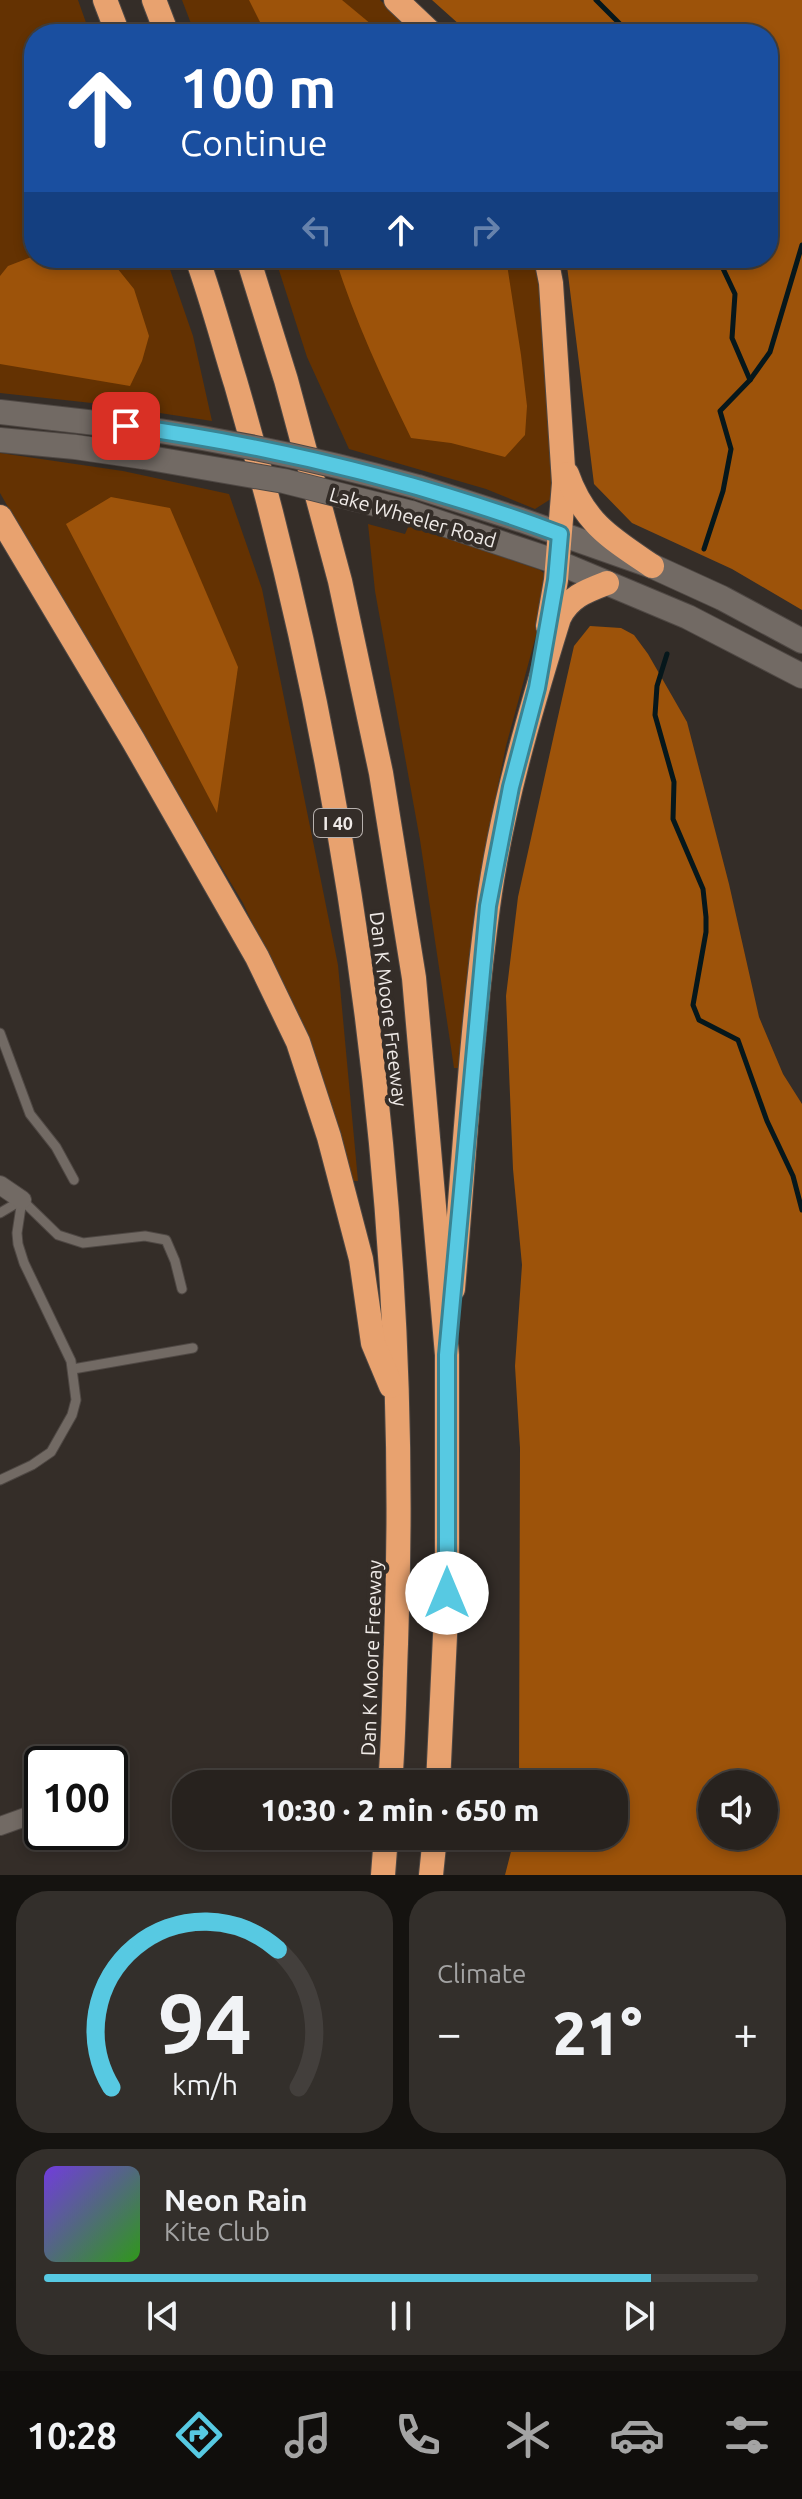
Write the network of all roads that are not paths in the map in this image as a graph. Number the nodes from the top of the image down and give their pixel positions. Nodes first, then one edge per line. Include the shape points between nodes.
1 (105, 0) edge
2 (154, 0) edge
3 (396, 0) edge
4 (114, 24) edge
5 (163, 24) edge
6 (421, 24) edge
7 (200, 268) edge
8 (251, 268) edge
9 (548, 268) edge
10 (0, 412) edge
11 (0, 440) edge
12 (563, 463) junction
13 (0, 517) edge
14 (560, 534) junction
15 (557, 562) junction
16 (652, 566) junction
17 (607, 583) junction
18 (802, 641) edge
19 (802, 676) edge
20 (537, 688) junction
21 (0, 1033) edge
22 (74, 1180) dead end
23 (0, 1185) edge
24 (22, 1200) junction
25 (0, 1213) edge
26 (182, 1289) dead end
27 (193, 1348) dead end
28 (447, 1355) junction
29 (73, 1369) junction
30 (397, 1402) junction
31 (0, 1480) edge
32 (391, 1770) edge
33 (439, 1770) edge
34 (24, 1817) edge
35 (0, 1826) edge
36 (385, 1850) edge
37 (434, 1850) edge
38 (383, 1875) edge
39 (431, 1875) edge

1 - 4 highway
2 - 5 highway
3 - 6 highway
7 - 30 highway, Dan K Moore Freeway / I 40 via 286,569 341,836 373,1059
8 - 28 highway, Dan K Moore Freeway / I 40 via 340,581 381,773 414,978
9 - 12 highway
10 - 14 main road, Lake Wheeler Road, bridge via 148,429 289,455 418,487
11 - 15 main road, Lake Wheeler Road, bridge via 284,481 411,513
12 - 14 highway
12 - 16 highway via 594,524
13 - 30 highway via 257,957 298,1042 361,1259 373,1343
14 - 15 highway
14 - 16 main road, Lake Wheeler Road
15 - 17 main road, Lake Wheeler Road
15 - 20 highway
16 - 18 main road, Lake Wheeler Road
17 - 19 main road, Lake Wheeler Road via 688,617
17 - 20 highway via 580,594 564,608
20 - 28 highway via 488,906
21 - 22 lane via 30,1114
23 - 24 street
24 - 25 lane
24 - 26 lane via 58,1235 83,1243 145,1236 166,1240
24 - 29 lane via 17,1233 24,1263
27 - 29 lane
28 - 33 highway, Dan K Moore Freeway / I 40 via 447,1593
29 - 31 lane via 76,1400 61,1437 51,1452
30 - 32 highway, Dan K Moore Freeway / I 40 via 398,1585
34 - 35 street
36 - 38 highway
37 - 39 highway

